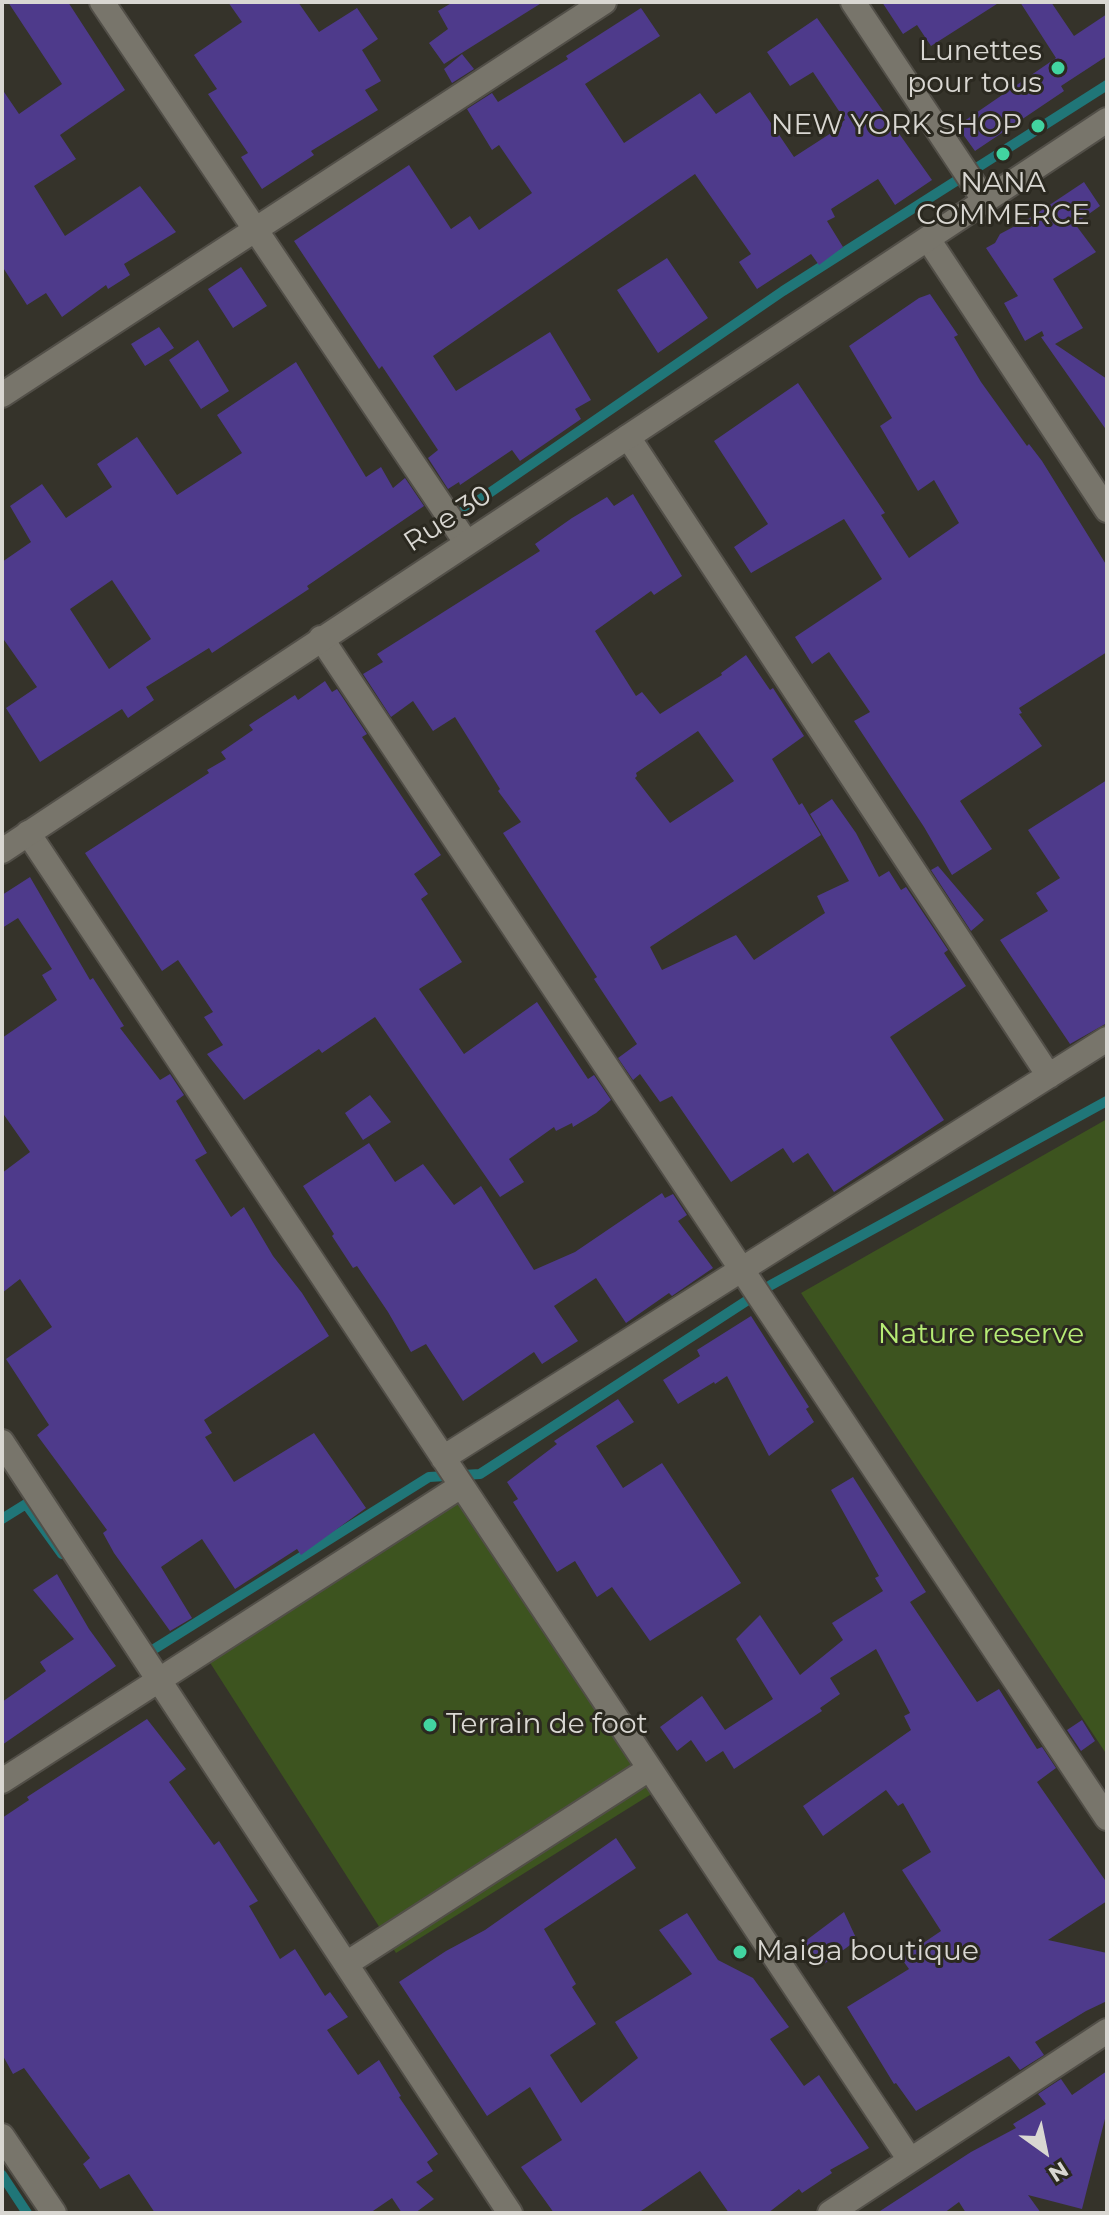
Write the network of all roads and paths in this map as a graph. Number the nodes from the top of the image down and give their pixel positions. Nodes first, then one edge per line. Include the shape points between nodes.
1 (102, 2) edge
2 (604, 2) edge
3 (853, 2) edge
4 (1107, 120) edge
5 (985, 201) junction
6 (255, 230) junction
7 (928, 239) junction
8 (2, 395) edge
9 (628, 437) junction
10 (1107, 510) edge
11 (466, 542) junction
12 (321, 638) junction
13 (28, 833) junction
14 (4, 845) edge
15 (1107, 1039) edge
16 (1049, 1076) junction
17 (750, 1284) junction
18 (2, 1442) edge
19 (452, 1473) junction
20 (153, 1672) junction
21 (649, 1769) junction
22 (2, 1781) edge
23 (1107, 1818) edge
24 (346, 1964) junction
25 (1107, 2031) edge
26 (2, 2136) edge
27 (910, 2160) junction
28 (54, 2213) edge
29 (510, 2213) edge
30 (830, 2213) edge

1 - 6 street
2 - 6 street
3 - 5 street
4 - 5 street, Rue 30
5 - 7 street, Rue 30
6 - 8 street
6 - 11 street
7 - 9 street, Rue 30
7 - 10 street
9 - 11 street, Rue 30
9 - 16 street
11 - 12 street, Rue 30
12 - 13 street, Rue 30
12 - 17 street
13 - 14 street, Rue 30
13 - 19 street
15 - 16 street
16 - 17 street
17 - 19 street
17 - 23 street
18 - 20 street
19 - 20 street
19 - 21 street
20 - 22 street
20 - 24 street
21 - 24 street
21 - 27 street
24 - 29 street
25 - 27 street
26 - 28 street
27 - 30 street

